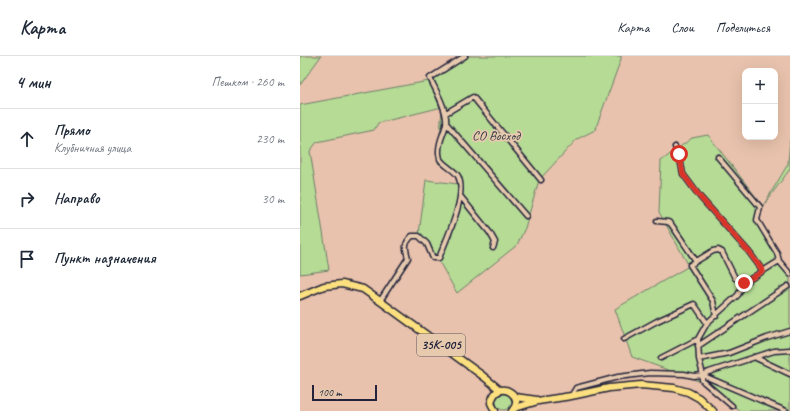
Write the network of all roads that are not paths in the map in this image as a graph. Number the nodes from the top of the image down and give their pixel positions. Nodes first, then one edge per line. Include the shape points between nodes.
1 (465, 56) edge
2 (446, 112) junction
3 (446, 123) junction
4 (675, 147) dead end
5 (718, 157) dead end
6 (540, 180) dead end
7 (461, 196) junction
8 (526, 216) dead end
9 (657, 221) dead end
10 (493, 248) dead end
11 (696, 260) junction
12 (779, 262) junction
13 (763, 271) junction
14 (790, 274) edge
15 (744, 283) junction
16 (788, 286) dead end
17 (300, 296) edge
18 (380, 301) junction
19 (716, 316) junction
20 (707, 323) junction
21 (790, 331) edge
22 (624, 339) dead end
23 (698, 339) junction
24 (698, 346) junction
25 (790, 350) edge
26 (754, 357) junction
27 (661, 358) dead end
28 (699, 359) junction
29 (790, 374) edge
30 (702, 375) junction
31 (500, 390) junction
32 (571, 396) junction
33 (515, 397) junction
34 (538, 401) junction
35 (732, 406) dead end
36 (514, 410) edge
37 (495, 411) edge
38 (713, 411) edge
39 (786, 411) edge

1 - 2 street via 430,78
2 - 3 street
2 - 6 street via 474,97
3 - 7 street via 441,138 440,159 458,176
3 - 8 street
4 - 13 street via 683,174
5 - 12 street via 760,206 757,220 777,253
7 - 10 street via 490,233 495,242
7 - 18 street via 458,211 439,258 434,258 427,244 419,236 412,236 405,248 408,258
9 - 11 street via 671,224
11 - 15 street via 718,250 722,252 735,278
11 - 19 street via 690,265 713,301
12 - 13 street
12 - 14 street
13 - 15 street
15 - 19 street via 738,295
16 - 24 street
17 - 18 main road, 35К-005 via 324,286 342,284 362,289
18 - 31 main road, 35К-005
19 - 20 street
20 - 22 street via 694,304
20 - 23 street
21 - 28 street via 729,353
23 - 24 street
23 - 27 street
24 - 28 street
25 - 26 street via 774,351
26 - 29 street
26 - 30 street
28 - 30 street
30 - 32 street via 650,373 618,377 576,388
30 - 35 street via 702,380
30 - 39 street
31 - 33 main road, 35К-005 via 511,392
31 - 37 main road via 493,395 491,403
32 - 34 main road, 35К-005
32 - 38 main road, 35К-005 via 624,386 674,388 699,398
33 - 34 main road, 35К-005
33 - 36 main road, 35К-005
34 - 36 main road, 35К-005

